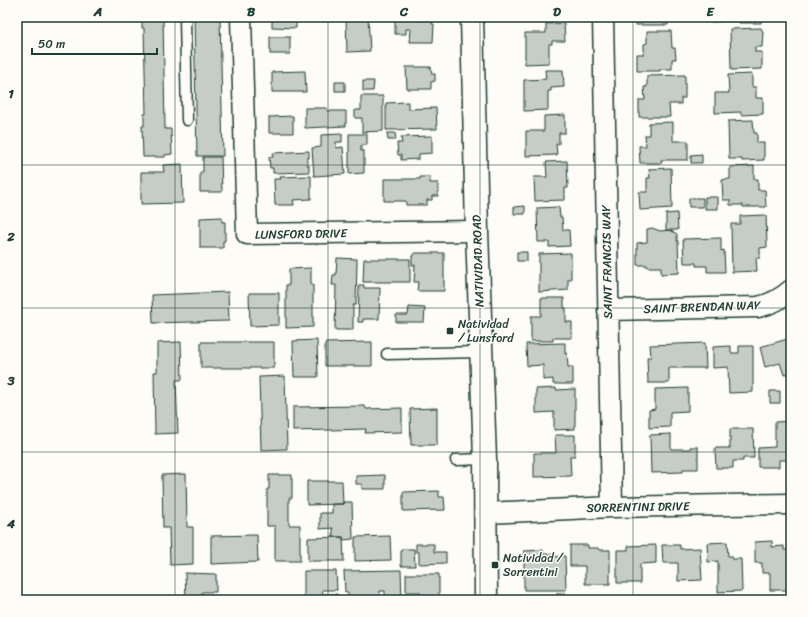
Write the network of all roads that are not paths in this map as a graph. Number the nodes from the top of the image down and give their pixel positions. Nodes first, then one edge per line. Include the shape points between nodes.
1 (185, 17) edge
2 (241, 17) edge
3 (472, 17) edge
4 (603, 17) edge
5 (187, 120) dead end
6 (477, 231) junction
7 (791, 290) edge
8 (608, 310) junction
9 (481, 352) junction
10 (387, 354) dead end
11 (456, 460) dead end
12 (485, 460) junction
13 (791, 504) edge
14 (612, 507) junction
15 (486, 513) junction
16 (486, 600) edge

1 - 5 lane
2 - 6 street, LUNSFORD DRIVE via 247,234
3 - 6 main road, NATIVIDAD ROAD
4 - 8 street, SAINT FRANCIS WAY
6 - 9 main road, NATIVIDAD ROAD
7 - 8 street, SAINT BRENDAN WAY via 777,301 758,307
8 - 14 street, SAINT FRANCIS WAY
9 - 10 lane
9 - 12 main road, NATIVIDAD ROAD
11 - 12 lane
12 - 15 main road, NATIVIDAD ROAD
13 - 14 street, SORRENTINI DRIVE
14 - 15 street, SORRENTINI DRIVE
15 - 16 main road, NATIVIDAD ROAD

